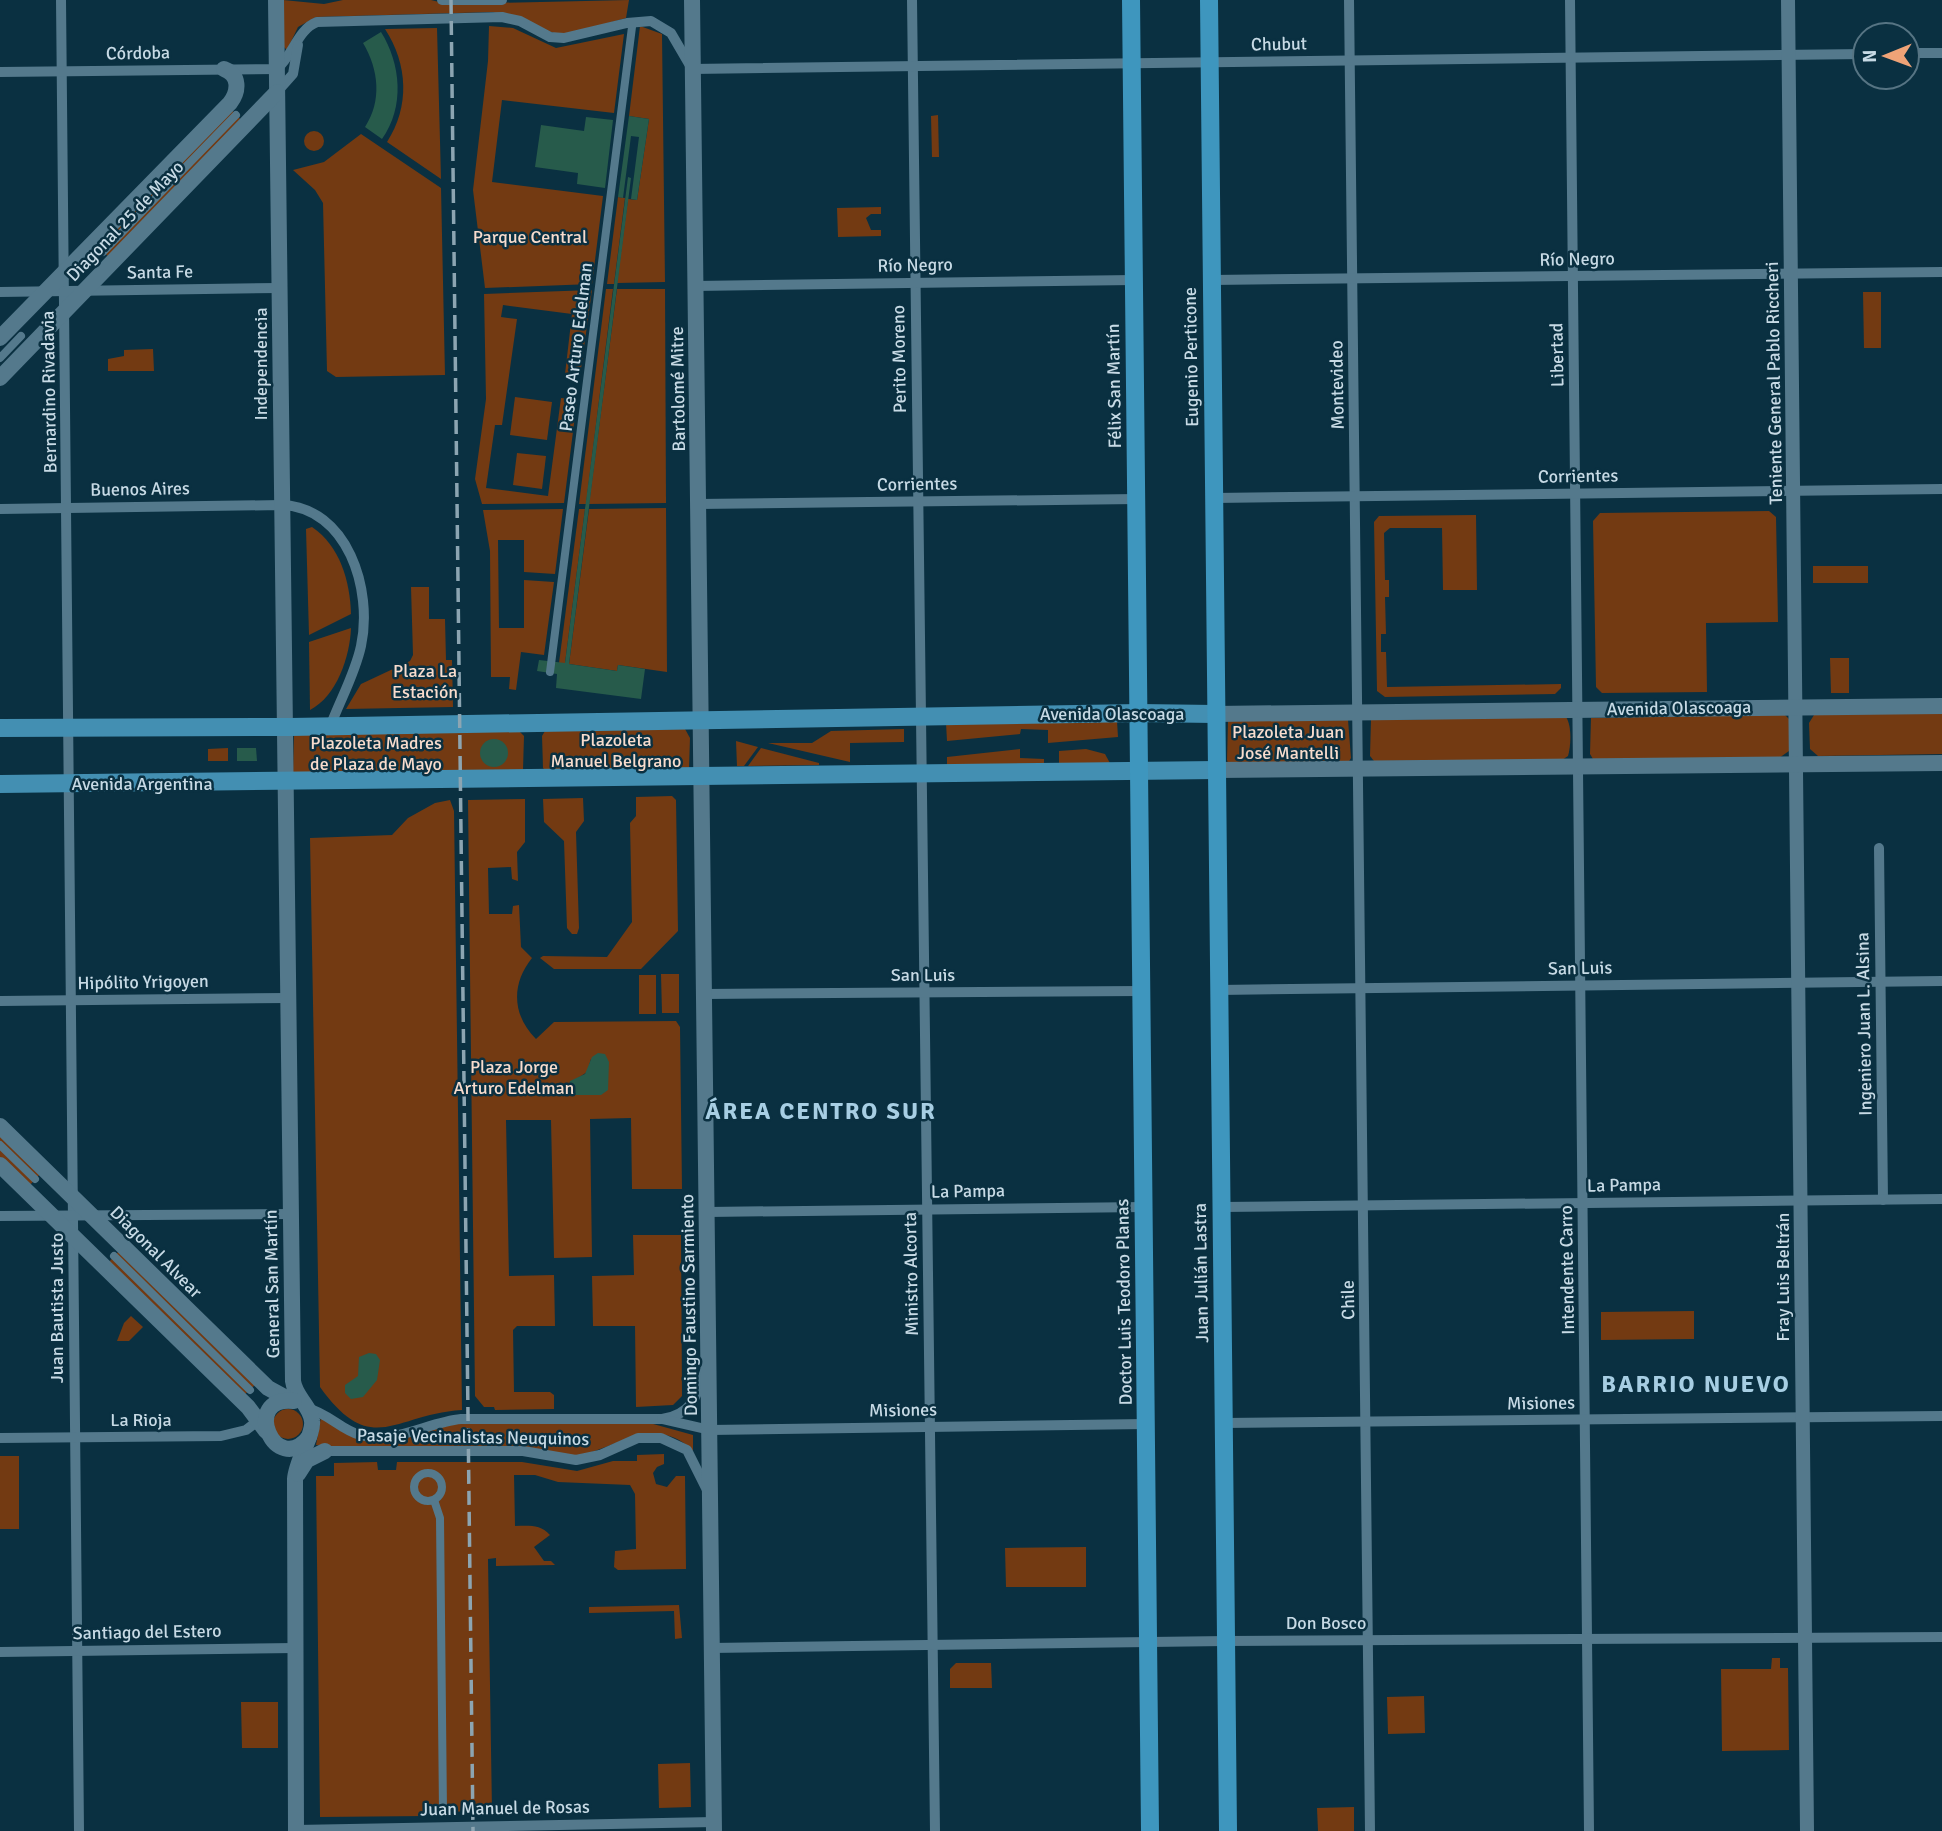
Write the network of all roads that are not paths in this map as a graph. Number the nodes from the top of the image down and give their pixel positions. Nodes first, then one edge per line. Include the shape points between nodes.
1 (61, 0) edge
2 (276, 0) edge
3 (442, 0) edge
4 (502, 0) edge
5 (692, 0) edge
6 (912, 0) edge
7 (1131, 0) edge
8 (1209, 0) edge
9 (1349, 0) edge
10 (1570, 0) edge
11 (1788, 0) edge
12 (632, 27) dead end
13 (299, 40) junction
14 (1921, 53) edge
15 (1942, 53) edge
16 (1851, 54) edge
17 (1788, 55) junction
18 (1571, 58) junction
19 (1349, 61) junction
20 (1132, 62) junction
21 (1210, 62) junction
22 (913, 65) junction
23 (224, 69) junction
24 (277, 69) junction
25 (692, 69) junction
26 (0, 72) edge
27 (62, 72) junction
28 (277, 92) junction
29 (238, 113) junction
30 (103, 252) junction
31 (1942, 271) edge
32 (65, 272) junction
33 (1791, 273) junction
34 (1574, 276) junction
35 (1353, 279) junction
36 (1134, 280) junction
37 (1212, 281) junction
38 (916, 283) junction
39 (695, 286) junction
40 (279, 288) junction
41 (85, 290) junction
42 (46, 291) junction
43 (65, 291) junction
44 (0, 292) edge
45 (65, 311) junction
46 (16, 337) edge
47 (0, 358) edge
48 (0, 378) edge
49 (1942, 489) edge
50 (1794, 491) junction
51 (1577, 494) junction
52 (1356, 496) junction
53 (1214, 498) junction
54 (1137, 499) junction
55 (919, 501) junction
56 (698, 504) junction
57 (281, 505) junction
58 (67, 508) junction
59 (0, 509) edge
60 (550, 672) dead end
61 (1942, 706) edge
62 (1797, 707) junction
63 (1579, 710) junction
64 (1359, 712) junction
65 (1139, 713) junction
66 (1216, 714) junction
67 (922, 717) junction
68 (701, 720) junction
69 (283, 727) junction
70 (330, 727) junction
71 (0, 728) edge
72 (70, 728) junction
73 (1942, 763) edge
74 (1798, 765) junction
75 (1580, 767) junction
76 (1360, 769) junction
77 (1217, 770) junction
78 (1140, 772) junction
79 (923, 775) junction
80 (702, 778) junction
81 (283, 783) junction
82 (0, 784) edge
83 (71, 784) junction
84 (1879, 848) dead end
85 (1942, 981) edge
86 (1881, 982) junction
87 (1800, 983) junction
88 (1582, 986) junction
89 (1362, 988) junction
90 (1219, 990) junction
91 (1142, 991) junction
92 (925, 993) junction
93 (705, 994) junction
94 (287, 998) junction
95 (72, 1000) junction
96 (0, 1001) edge
97 (0, 1126) edge
98 (0, 1145) edge
99 (0, 1165) edge
100 (35, 1179) junction
101 (74, 1198) junction
102 (1942, 1199) edge
103 (1883, 1200) junction
104 (1801, 1201) junction
105 (1583, 1203) junction
106 (1144, 1206) junction
107 (1364, 1206) junction
108 (1222, 1207) junction
109 (928, 1209) junction
110 (708, 1212) junction
111 (290, 1214) junction
112 (92, 1215) junction
113 (0, 1216) edge
114 (52, 1216) junction
115 (74, 1216) junction
116 (74, 1238) junction
117 (114, 1256) junction
118 (709, 1359) junction
119 (250, 1391) junction
120 (300, 1404) junction
121 (1942, 1416) edge
122 (1803, 1418) junction
123 (662, 1419) junction
124 (1585, 1420) junction
125 (1366, 1422) junction
126 (1224, 1423) junction
127 (1146, 1424) junction
128 (262, 1426) junction
129 (930, 1427) junction
130 (710, 1430) junction
131 (0, 1438) edge
132 (76, 1438) junction
133 (293, 1449) junction
134 (326, 1451) junction
135 (295, 1487) junction
136 (709, 1494) junction
137 (434, 1500) dead end
138 (1942, 1637) edge
139 (1805, 1638) junction
140 (1587, 1639) junction
141 (1368, 1640) junction
142 (1226, 1641) junction
143 (1149, 1643) junction
144 (932, 1645) junction
145 (295, 1648) junction
146 (711, 1648) junction
147 (78, 1651) junction
148 (0, 1652) edge
149 (443, 1812) dead end
150 (714, 1826) edge
151 (517, 1828) edge
152 (296, 1830) edge
153 (79, 1831) edge
154 (934, 1831) edge
155 (1150, 1831) edge
156 (1228, 1831) edge
157 (1370, 1831) edge
158 (1589, 1831) edge
159 (1807, 1831) edge

1 - 27 street, Bernardino Rivadavia
2 - 24 main road, Independencia
3 - 4 street
5 - 25 main road, Bartolomé Mitre
6 - 22 street, Perito Moreno
7 - 20 highway, Félix San Martín
8 - 21 highway, Eugenio Perticone
9 - 19 street, Montevideo
10 - 18 street, Libertad
11 - 17 street, Teniente General Pablo Riccheri
12 - 60 street, Paseo Arturo Edelman
13 - 24 street
13 - 25 street via 308,26 328,21 502,17 550,37 564,38 645,21 671,33
13 - 28 street via 293,74
14 - 15 street
16 - 17 street, Chubut
17 - 18 street, Chubut
17 - 33 street, Teniente General Pablo Riccheri
18 - 19 street, Chubut
18 - 34 street, Libertad
19 - 21 street, Chubut
19 - 35 street, Montevideo
20 - 21 street, Chubut
20 - 22 street, Chubut
20 - 36 highway, Félix San Martín
21 - 37 highway, Eugenio Perticone
22 - 25 street, Chubut
22 - 38 street, Perito Moreno
23 - 24 street, Córdoba
23 - 27 street, Córdoba
23 - 29 main road via 236,81
24 - 28 main road, Independencia
25 - 39 main road, Bartolomé Mitre
26 - 27 street, Córdoba
27 - 32 street, Bernardino Rivadavia
28 - 29 main road, Diagonal 25 de Mayo
28 - 40 main road, Independencia
29 - 30 main road, Diagonal 25 de Mayo
29 - 30 main road, Diagonal 25 de Mayo
30 - 32 main road, Diagonal 25 de Mayo
30 - 41 main road, Diagonal 25 de Mayo
31 - 33 street, Río Negro
32 - 42 main road, Diagonal 25 de Mayo
32 - 43 street, Bernardino Rivadavia
33 - 34 street, Río Negro
33 - 50 street, Teniente General Pablo Riccheri
34 - 35 street, Río Negro
34 - 51 street, Libertad
35 - 37 street, Río Negro
35 - 52 street, Montevideo
36 - 38 street, Río Negro
36 - 54 highway, Félix San Martín
37 - 53 highway, Eugenio Perticone
38 - 39 street, Río Negro
38 - 55 street, Perito Moreno
39 - 56 main road, Bartolomé Mitre
40 - 41 street, Santa Fe
40 - 57 main road, Independencia
41 - 43 street, Santa Fe
41 - 45 main road, Diagonal 25 de Mayo
42 - 43 street, Santa Fe
42 - 44 street, Santa Fe
42 - 46 main road, Diagonal 25 de Mayo
43 - 45 street, Bernardino Rivadavia
45 - 46 main road, Diagonal 25 de Mayo
45 - 58 street, Bernardino Rivadavia
46 - 47 street
46 - 48 main road, Diagonal 25 de Mayo
49 - 50 street, Corrientes
50 - 51 street, Corrientes
50 - 62 street, Teniente General Pablo Riccheri
51 - 52 street, Corrientes
51 - 63 street, Libertad
52 - 53 street, Corrientes
52 - 64 street, Montevideo
53 - 66 highway, Eugenio Perticone
54 - 55 street, Corrientes
54 - 65 highway, Félix San Martín
55 - 56 street, Corrientes
55 - 67 street, Perito Moreno
56 - 68 main road, Bartolomé Mitre
57 - 58 street, Buenos Aires
57 - 69 main road, Independencia
57 - 70 street, Buenos Aires via 312,513 335,531 354,563 361,589 361,645
58 - 59 street, Buenos Aires
58 - 72 street, Bernardino Rivadavia
61 - 62 main road, Avenida Olascoaga
62 - 63 main road, Avenida Olascoaga
62 - 74 street, Teniente General Pablo Riccheri
63 - 64 main road, Avenida Olascoaga
63 - 75 street, Intendente Carro
64 - 66 main road, Avenida Olascoaga
64 - 76 street, Montevideo
65 - 66 main road, Avenida Olascoaga
65 - 67 main road, Avenida Olascoaga
65 - 78 highway, Félix San Martín
66 - 77 highway, Juan Julián Lastra
67 - 68 main road, Avenida Olascoaga
67 - 79 street, Ministro Alcorta
68 - 70 main road, Avenida Olascoaga
68 - 80 main road, Bartolomé Mitre
69 - 70 main road, Avenida Olascoaga
69 - 72 main road
69 - 81 main road, General San Martín
71 - 72 main road
72 - 83 street, Bernardino Rivadavia
73 - 74 main road
74 - 75 main road
74 - 87 street, Fray Luis Beltrán
75 - 76 main road
75 - 88 street, Intendente Carro
76 - 77 main road
76 - 89 street, Chile
77 - 78 main road
77 - 90 highway, Juan Julián Lastra
78 - 79 main road
78 - 91 highway, Doctor Luis Teodoro Planas
79 - 80 main road
79 - 92 street, Ministro Alcorta
80 - 81 main road
80 - 93 main road, Domingo Faustino Sarmiento
81 - 83 main road, Avenida Argentina
81 - 94 main road, General San Martín
82 - 83 main road, Avenida Argentina
83 - 95 street, Juan Bautista Justo
84 - 86 street, Ingeniero Juan L. Alsina
85 - 86 street, San Luis
86 - 87 street, San Luis
86 - 103 street, Ingeniero Juan L. Alsina
87 - 88 street, San Luis
87 - 104 street, Fray Luis Beltrán
88 - 89 street, San Luis
88 - 105 street, Intendente Carro
89 - 90 street, San Luis
89 - 107 street, Chile
90 - 108 highway, Juan Julián Lastra
91 - 92 street, San Luis
91 - 106 highway, Doctor Luis Teodoro Planas
92 - 93 street, San Luis
92 - 109 street, Ministro Alcorta
93 - 110 main road, Domingo Faustino Sarmiento
94 - 95 street, Hipólito Yrigoyen
94 - 111 main road, General San Martín
95 - 96 street, Hipólito Yrigoyen
95 - 101 street, Juan Bautista Justo
97 - 100 main road, Diagonal Alvear
98 - 100 street
99 - 100 main road, Diagonal Alvear
100 - 101 main road, Diagonal Alvear
100 - 114 main road, Diagonal Alvear
101 - 112 main road, Diagonal Alvear
101 - 115 street, Juan Bautista Justo
102 - 103 street, La Pampa
103 - 104 street, La Pampa
104 - 105 street, La Pampa
104 - 122 street, Fray Luis Beltrán
105 - 107 street, La Pampa
105 - 124 street, Intendente Carro
106 - 109 street, La Pampa
106 - 127 highway, Doctor Luis Teodoro Planas
107 - 108 street, La Pampa
107 - 125 street, Chile
108 - 126 highway, Juan Julián Lastra
109 - 110 street, La Pampa
109 - 129 street, Ministro Alcorta
110 - 118 main road, Domingo Faustino Sarmiento
111 - 112 street
111 - 120 main road, General San Martín via 293,1381
112 - 115 street
112 - 117 main road, Diagonal Alvear
113 - 114 street
114 - 115 street
114 - 116 main road, Diagonal Alvear
115 - 116 street, Juan Bautista Justo
116 - 117 main road, Diagonal Alvear
116 - 132 street, Juan Bautista Justo
117 - 119 main road, Diagonal Alvear
117 - 119 main road, Diagonal Alvear
118 - 123 street, Pasaje Vecinalistas Neuquinos via 691,1406 678,1416
118 - 130 main road, Domingo Faustino Sarmiento
119 - 120 main road, Diagonal Alvear
119 - 128 main road, Diagonal Alvear
120 - 123 street, Pasaje Vecinalistas Neuquinos via 353,1433 374,1438 461,1419
120 - 128 main road via 272,1407
120 - 133 main road, General San Martín via 312,1423 309,1436
121 - 122 street, Misiones
122 - 124 street, Misiones
122 - 139 street, Fray Luis Beltrán
123 - 130 street, Misiones
124 - 125 street, Misiones
124 - 140 street, Intendente Carro
125 - 126 street, Misiones
125 - 141 street, Chile
126 - 142 highway, Juan Julián Lastra
127 - 129 street, Misiones
127 - 143 highway, Doctor Luis Teodoro Planas
128 - 132 street, La Rioja via 228,1436
128 - 133 main road, Diagonal Alvear via 274,1442
129 - 130 street, Misiones
129 - 144 street, Ministro Alcorta
130 - 136 main road, Domingo Faustino Sarmiento
131 - 132 street, La Rioja
132 - 147 street, Juan Bautista Justo
133 - 134 street, Pasaje Vecinalistas Neuquinos
133 - 135 main road
134 - 135 main road via 304,1464
134 - 136 street, Pasaje Vecinalistas Neuquinos via 523,1451 581,1459 632,1439 661,1438 687,1450
135 - 145 main road
136 - 146 main road, Domingo Faustino Sarmiento
137 - 149 street via 440,1518
138 - 139 street, Don Bosco
139 - 140 street, Don Bosco
139 - 159 street, Fray Luis Beltrán
140 - 141 street, Don Bosco
140 - 158 street, Intendente Carro
141 - 142 street, Don Bosco
141 - 157 street, Chile
142 - 143 street, Don Bosco
142 - 156 highway, Juan Julián Lastra
143 - 144 street, Don Bosco
143 - 155 highway, Doctor Luis Teodoro Planas
144 - 146 street, Don Bosco
144 - 154 street, Ministro Alcorta
145 - 147 street, Santiago del Estero
145 - 152 main road
146 - 150 main road, Domingo Faustino Sarmiento
147 - 148 street, Santiago del Estero
147 - 153 street, Juan Bautista Justo
150 - 151 street, Juan Manuel de Rosas
151 - 152 street, Juan Manuel de Rosas

